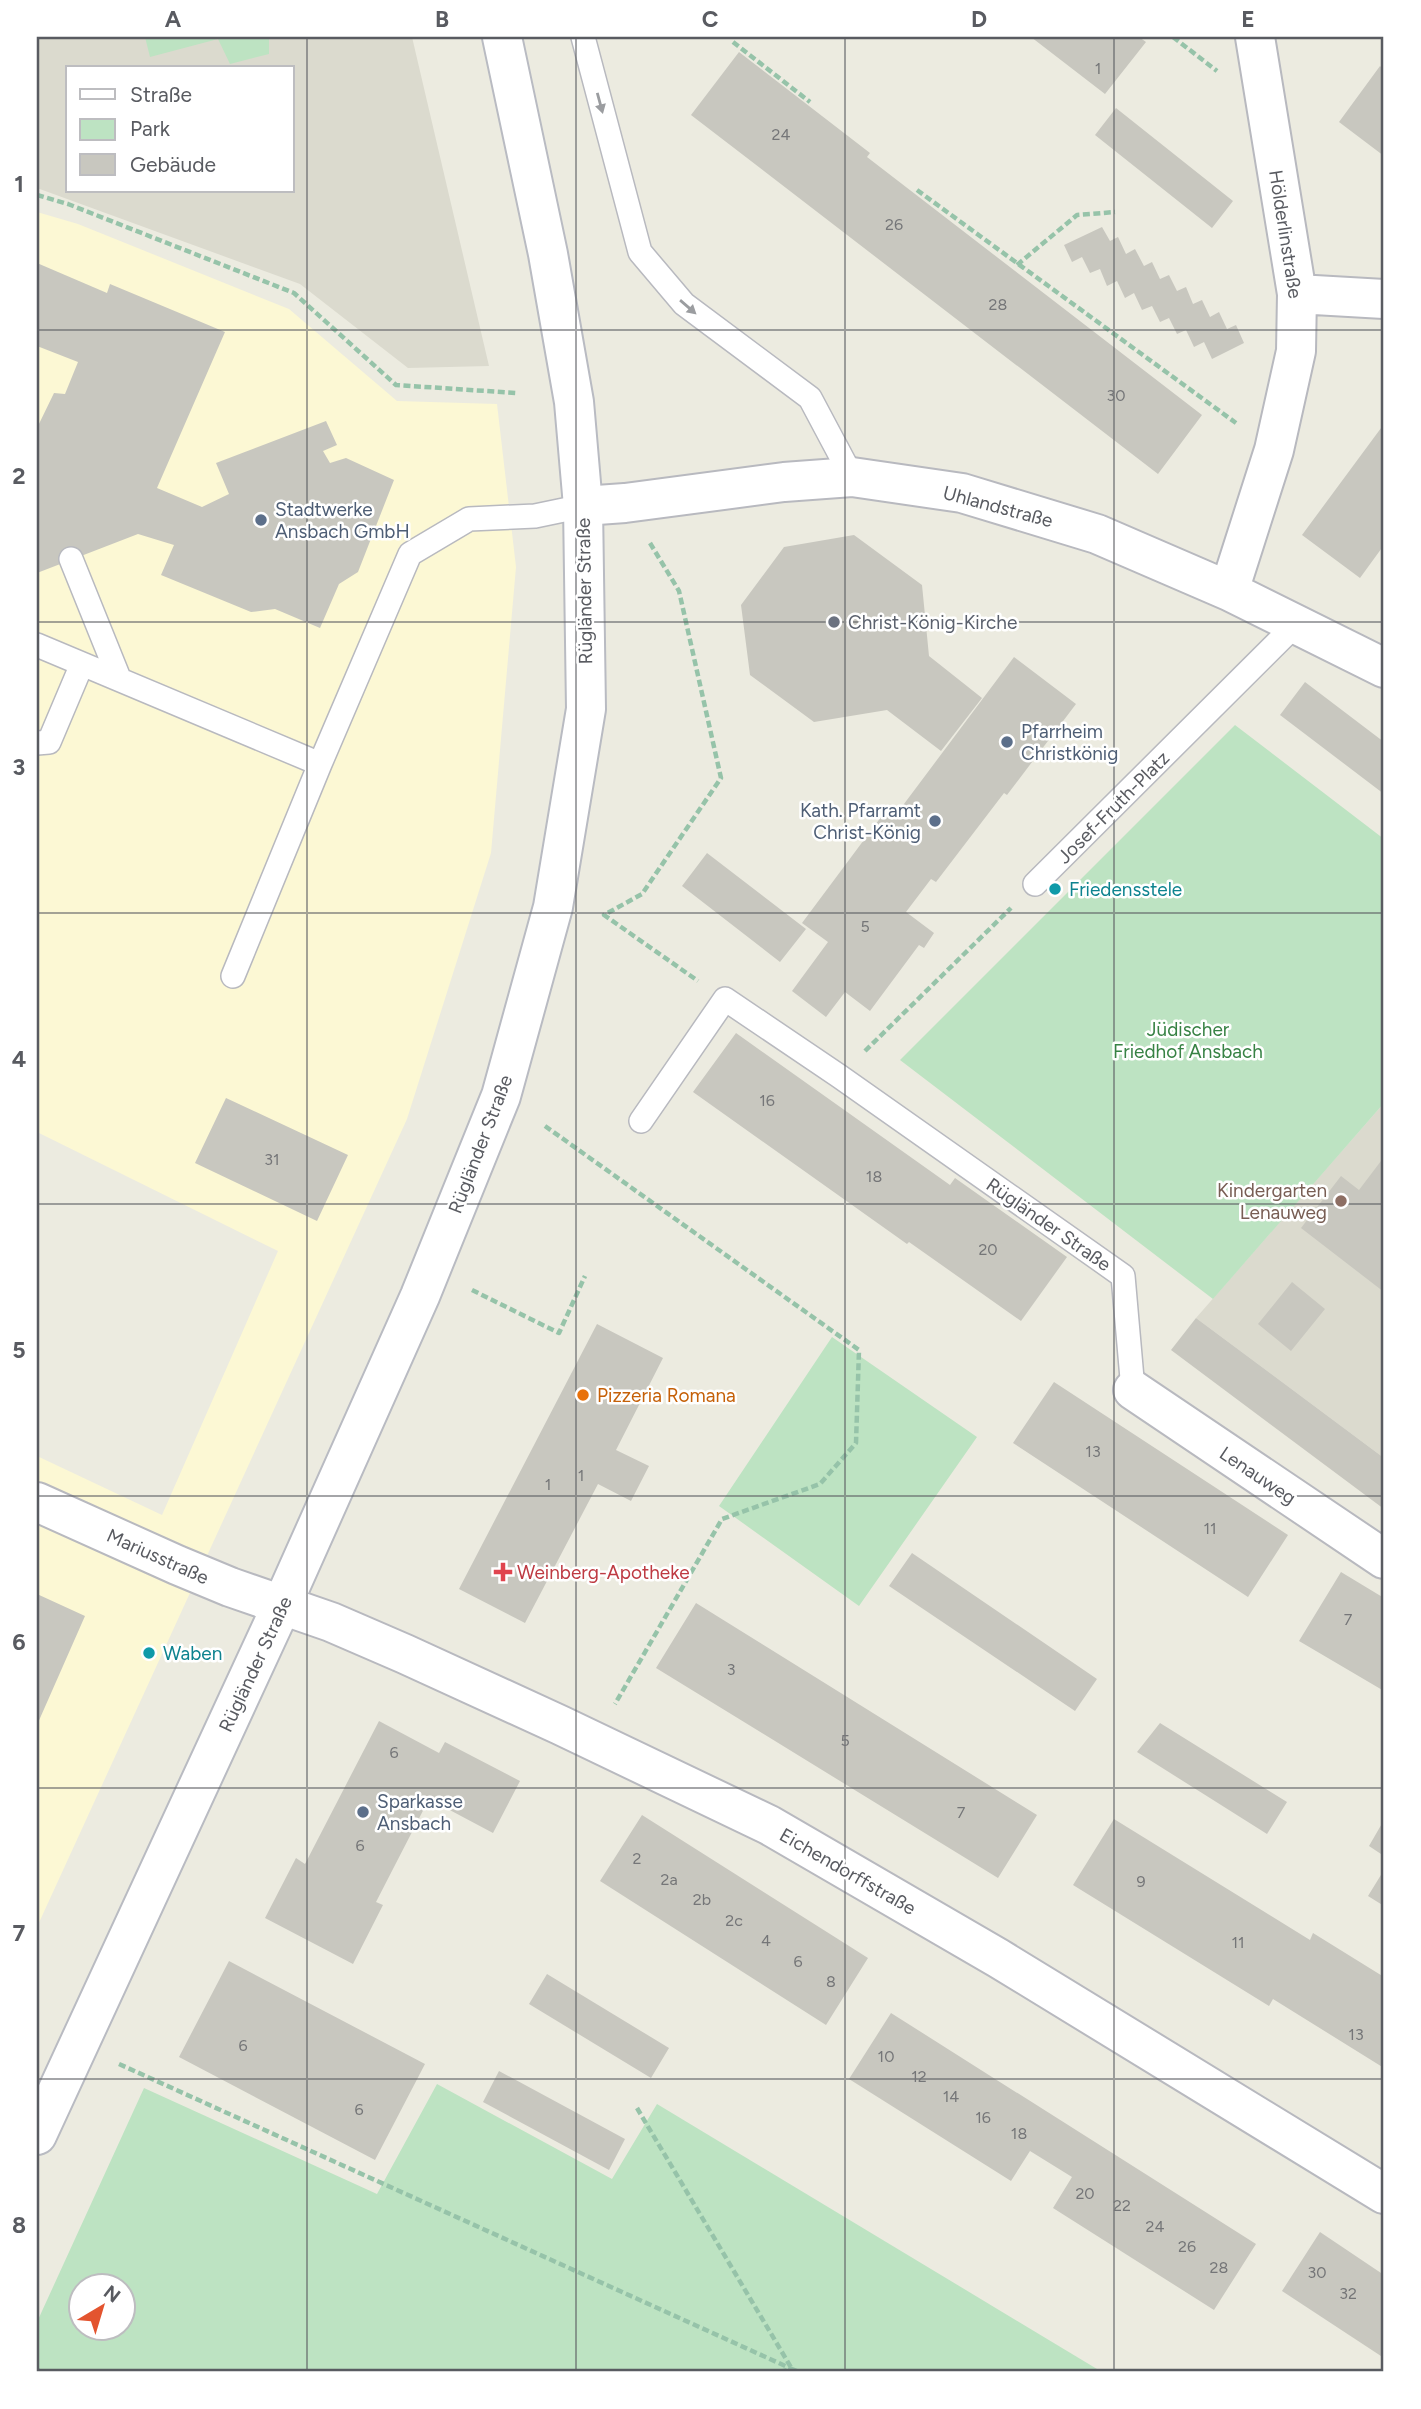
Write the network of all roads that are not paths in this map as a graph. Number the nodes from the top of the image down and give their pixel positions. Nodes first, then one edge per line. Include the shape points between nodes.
1 (502, 37) edge
2 (583, 37) edge
3 (1255, 37) edge
4 (1297, 294) junction
5 (1384, 299) edge
6 (852, 477) junction
7 (583, 506) junction
8 (71, 559) dead end
9 (1229, 591) junction
10 (1296, 624) junction
11 (37, 645) edge
12 (82, 664) junction
13 (1384, 668) edge
14 (119, 678) junction
15 (37, 743) edge
16 (320, 764) junction
17 (1035, 884) road end
18 (233, 976) dead end
19 (641, 1121) dead end
20 (1133, 1390) joint
21 (37, 1502) edge
22 (1384, 1559) edge
23 (282, 1605) junction
24 (37, 2135) edge
25 (1384, 2194) edge

1 - 7 street, Rügländer Straße via 572,389
2 -> 6 lane via 640,252 684,304 810,398
3 - 4 street, Hölderlinstraße
4 - 5 street
4 - 9 street, Hölderlinstraße via 1296,351 1274,450
6 - 7 street, Uhlandstraße
6 - 9 street, Uhlandstraße via 962,493 1060,522
7 - 16 lane via 535,516 469,519 410,554
7 - 23 street, Rügländer Straße via 586,709 553,907 501,1096 420,1296
8 - 14 lane
9 - 10 street, Uhlandstraße
10 - 13 street, Uhlandstraße
10 - 17 lane, Josef-Fruth-Platz
11 - 12 lane
12 - 14 lane
12 - 15 lane via 49,742
14 - 16 lane
16 - 18 lane
19 - 20 lane, Rügländer Straße via 725,999 1123,1276
20 - 22 street, Lenauweg
21 - 23 street, Mariusstraße via 187,1569
23 - 24 street, Rügländer Straße
23 - 25 street, Eichendorffstraße via 393,1649 781,1832 998,1958

